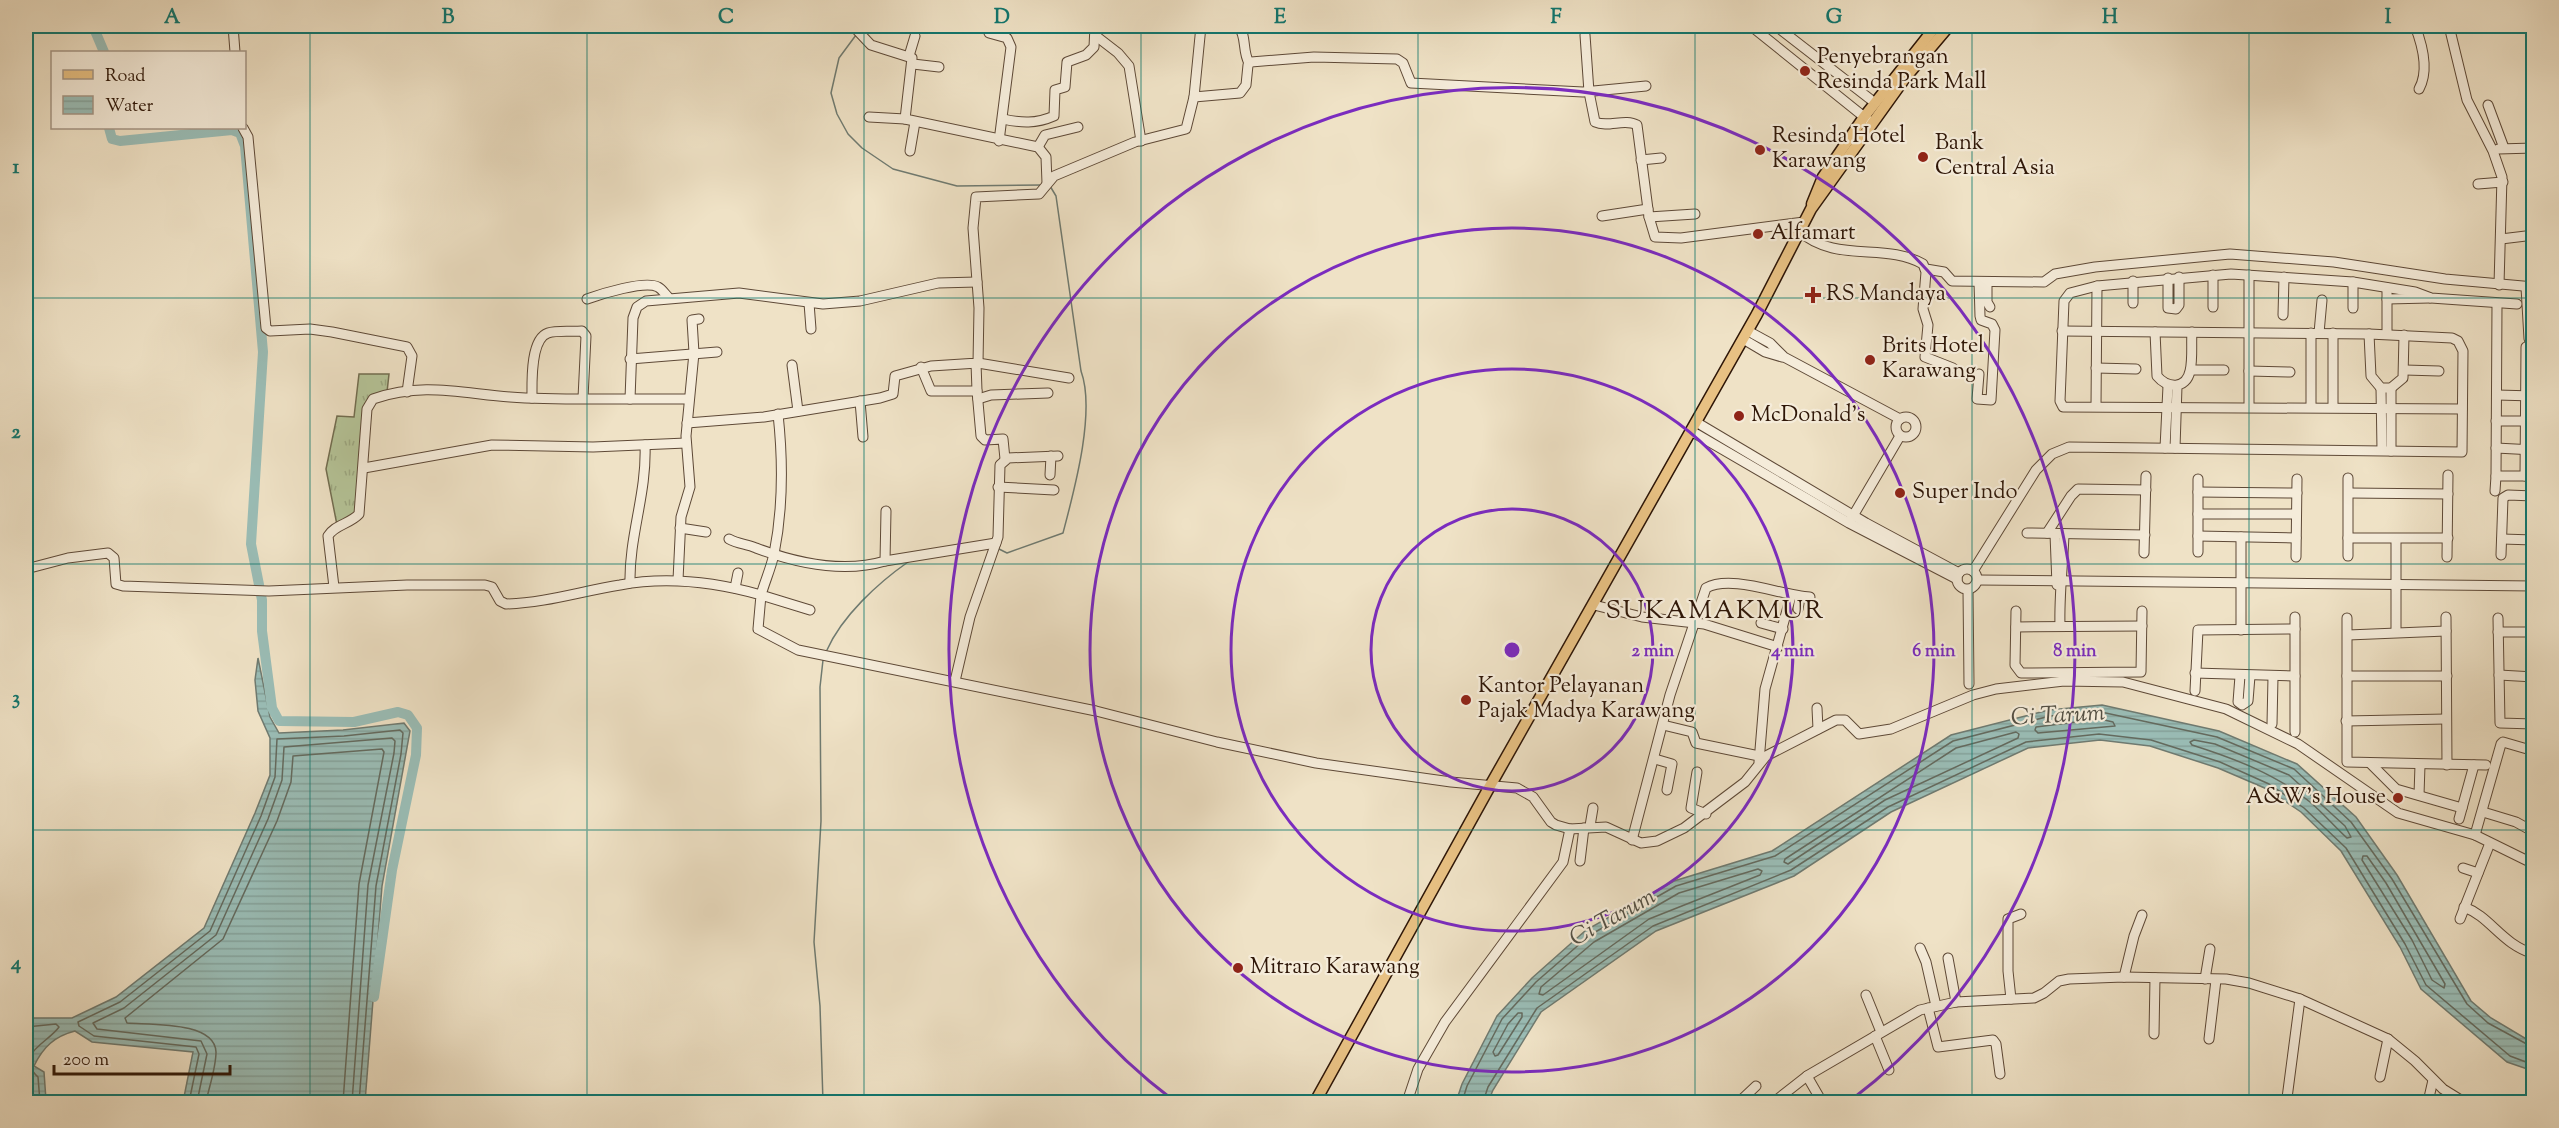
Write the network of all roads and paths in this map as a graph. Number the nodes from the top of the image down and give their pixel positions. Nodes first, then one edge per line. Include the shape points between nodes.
1 (232, 26) edge
2 (987, 26) edge
3 (1095, 26) edge
4 (1200, 26) edge
5 (1238, 26) edge
6 (1751, 26) edge
7 (1776, 26) edge
8 (1936, 26) edge
9 (1949, 26) edge
10 (2415, 26) edge
11 (2449, 26) edge
12 (856, 29) edge
13 (1585, 34) dead end
14 (915, 36) dead end
15 (1096, 36) junction
16 (235, 51) edge
17 (911, 60) junction
18 (1249, 63) junction
19 (939, 67) dead end
20 (1646, 86) dead end
21 (2419, 90) dead end
22 (1589, 92) junction
23 (1194, 97) junction
24 (1870, 99) dead end
25 (2488, 105) dead end
26 (869, 117) dead end
27 (904, 119) junction
28 (1003, 119) junction
29 (1869, 120) junction
30 (915, 122) junction
31 (1078, 128) dead end
32 (244, 129) edge
33 (999, 141) junction
34 (1141, 141) junction
35 (1038, 147) junction
36 (2504, 148) junction
37 (2534, 148) edge
38 (909, 151) dead end
39 (2493, 151) junction
40 (1662, 158) dead end
41 (1641, 160) junction
42 (2504, 182) junction
43 (2478, 184) dead end
44 (1045, 186) junction
45 (1649, 213) junction
46 (1695, 214) dead end
47 (1602, 216) dead end
48 (1801, 226) junction
49 (2534, 235) edge
50 (2501, 238) junction
51 (1926, 269) junction
52 (2213, 275) junction
53 (2249, 275) junction
54 (2179, 277) junction
55 (2284, 277) junction
56 (2168, 278) junction
57 (2133, 281) junction
58 (977, 282) junction
59 (1983, 282) junction
60 (2353, 282) junction
61 (2499, 285) junction
62 (2097, 286) junction
63 (2530, 287) edge
64 (2387, 288) junction
65 (668, 297) junction
66 (2431, 298) junction
67 (587, 299) dead end
68 (2387, 299) junction
69 (2322, 300) dead end
70 (809, 303) junction
71 (2133, 303) dead end
72 (2497, 304) junction
73 (2517, 304) dead end
74 (1990, 307) dead end
75 (2213, 307) dead end
76 (2353, 308) dead end
77 (2283, 315) dead end
78 (699, 319) dead end
79 (811, 329) dead end
80 (2062, 331) junction
81 (2097, 331) junction
82 (2155, 332) junction
83 (2192, 332) junction
84 (2249, 332) junction
85 (2315, 333) junction
86 (2333, 333) junction
87 (2369, 334) junction
88 (2387, 334) junction
89 (1745, 335) junction
90 (2404, 335) junction
91 (2530, 344) edge
92 (717, 352) dead end
93 (694, 353) junction
94 (1784, 357) junction
95 (630, 359) junction
96 (977, 363) junction
97 (792, 365) dead end
98 (921, 368) junction
99 (1953, 368) dead end
100 (2096, 368) junction
101 (2136, 369) dead end
102 (2191, 370) junction
103 (2224, 370) dead end
104 (2405, 370) junction
105 (2249, 371) junction
106 (2439, 371) dead end
107 (2290, 372) dead end
108 (1979, 374) dead end
109 (1070, 378) dead end
110 (2173, 386) junction
111 (2386, 388) junction
112 (407, 392) junction
113 (1048, 393) dead end
114 (978, 395) junction
115 (2497, 395) junction
116 (2530, 396) edge
117 (532, 398) junction
118 (583, 398) junction
119 (630, 399) junction
120 (688, 399) junction
121 (860, 401) junction
122 (2096, 406) junction
123 (2172, 406) junction
124 (2249, 406) junction
125 (2311, 407) junction
126 (2333, 407) junction
127 (2386, 408) junction
128 (2462, 409) junction
129 (798, 411) junction
130 (778, 414) junction
131 (1900, 418) junction
132 (2496, 421) junction
133 (2530, 421) edge
134 (687, 423) junction
135 (1694, 427) junction
136 (1900, 436) junction
137 (863, 437) dead end
138 (686, 443) junction
139 (645, 445) junction
140 (2170, 448) junction
141 (2496, 448) junction
142 (2530, 450) edge
143 (2386, 451) junction
144 (2462, 452) junction
145 (1005, 459) junction
146 (2462, 464) dead end
147 (364, 468) junction
148 (1050, 475) dead end
149 (2448, 475) dead end
150 (2146, 476) dead end
151 (2496, 476) junction
152 (2529, 476) edge
153 (2348, 478) dead end
154 (2198, 479) dead end
155 (2297, 479) dead end
156 (998, 487) junction
157 (1054, 490) dead end
158 (2146, 490) junction
159 (2495, 491) dead end
160 (2198, 492) junction
161 (2297, 493) junction
162 (2349, 493) junction
163 (2448, 494) junction
164 (2534, 496) edge
165 (886, 511) dead end
166 (2198, 514) junction
167 (2296, 514) junction
168 (1851, 519) junction
169 (680, 528) junction
170 (706, 532) dead end
171 (2027, 533) dead end
172 (2055, 534) junction
173 (2145, 535) junction
174 (2198, 536) junction
175 (2243, 538) junction
176 (2296, 538) junction
177 (2348, 538) junction
178 (2448, 538) junction
179 (2397, 539) junction
180 (2502, 539) junction
181 (729, 540) dead end
182 (2534, 540) edge
183 (995, 546) junction
184 (2198, 552) dead end
185 (2144, 553) dead end
186 (2501, 555) dead end
187 (774, 556) junction
188 (2348, 556) dead end
189 (2447, 556) dead end
190 (2296, 557) dead end
191 (885, 561) junction
192 (26, 569) edge
193 (1973, 571) junction
194 (738, 573) dead end
195 (1958, 576) junction
196 (2059, 579) junction
197 (678, 580) junction
198 (1978, 580) junction
199 (2243, 583) junction
200 (630, 584) junction
201 (1606, 584) junction
202 (2398, 584) junction
203 (2534, 586) edge
204 (334, 587) junction
205 (735, 588) junction
206 (1968, 590) junction
207 (761, 595) junction
208 (1801, 597) junction
209 (1594, 605) junction
210 (1798, 609) dead end
211 (810, 610) dead end
212 (1608, 610) junction
213 (2016, 611) dead end
214 (2142, 611) dead end
215 (2295, 617) dead end
216 (2446, 617) dead end
217 (2347, 618) dead end
218 (2498, 618) dead end
219 (1761, 623) dead end
220 (1692, 624) junction
221 (2060, 626) junction
222 (2142, 626) junction
223 (2016, 627) junction
224 (1783, 629) junction
225 (2295, 629) junction
226 (2244, 630) junction
227 (2446, 631) junction
228 (2398, 632) junction
229 (2498, 632) junction
230 (2534, 632) edge
231 (2348, 635) junction
232 (1778, 647) junction
233 (2195, 673) junction
234 (2499, 675) junction
235 (2295, 676) junction
236 (2347, 676) junction
237 (2446, 676) junction
238 (2534, 676) edge
239 (2273, 677) junction
240 (955, 681) junction
241 (1969, 684) dead end
242 (2195, 691) dead end
243 (1817, 708) dead end
244 (2446, 718) junction
245 (2346, 721) junction
246 (2272, 724) dead end
247 (2534, 724) edge
248 (1663, 725) junction
249 (1818, 729) junction
250 (2295, 732) dead end
251 (2534, 751) edge
252 (1655, 759) junction
253 (1759, 759) junction
254 (2371, 764) junction
255 (2420, 765) junction
256 (2447, 765) junction
257 (2474, 765) junction
258 (2486, 765) dead end
259 (1698, 772) dead end
260 (1490, 786) junction
261 (1667, 790) dead end
262 (2419, 795) junction
263 (1593, 808) dead end
264 (2462, 808) junction
265 (2483, 812) junction
266 (1706, 814) junction
267 (2460, 819) dead end
268 (1587, 827) junction
269 (1570, 829) junction
270 (2534, 832) edge
271 (2475, 835) junction
272 (1632, 840) junction
273 (2490, 843) junction
274 (1580, 861) dead end
275 (2534, 864) edge
276 (2463, 868) dead end
277 (2478, 873) junction
278 (2464, 907) junction
279 (2021, 914) dead end
280 (2142, 915) dead end
281 (2460, 919) dead end
282 (1920, 948) dead end
283 (2210, 949) dead end
284 (2534, 954) edge
285 (1948, 958) dead end
286 (2124, 977) junction
287 (2155, 978) junction
288 (2205, 979) junction
289 (2216, 980) junction
290 (1866, 995) dead end
291 (2011, 999) junction
292 (2300, 999) junction
293 (1956, 1002) junction
294 (1932, 1007) junction
295 (1878, 1034) junction
296 (2154, 1034) dead end
297 (2209, 1039) dead end
298 (2388, 1039) junction
299 (1889, 1070) dead end
300 (2000, 1074) dead end
301 (1808, 1076) junction
302 (2380, 1077) dead end
303 (2433, 1080) junction
304 (1756, 1086) dead end
305 (2287, 1098) dead end
306 (1315, 1102) edge
307 (1407, 1102) edge
308 (1739, 1102) edge
309 (1774, 1102) edge
310 (1822, 1102) edge
311 (2428, 1102) edge
312 (2464, 1102) edge

1 - 16 street
2 - 28 street via 989,33 1008,38 1011,47
3 - 15 street
4 - 23 street
5 - 18 street via 1243,31
6 - 29 street
7 - 24 street
8 - 29 main road
9 - 29 main road
10 - 21 street via 2424,66
11 - 39 street via 2469,105
12 - 17 street via 878,49
13 - 22 street
14 - 17 street
15 - 28 street via 1091,52 1067,62 1065,87 1055,90 1054,116 1021,123
15 - 34 street via 1129,66
17 - 19 street
17 - 27 street
18 - 22 street via 1314,57 1397,59 1413,84
18 - 23 street via 1246,85 1240,93
20 - 22 street
22 - 41 street via 1595,122 1637,125
23 - 34 street via 1186,129
25 - 36 street
26 - 27 street
27 - 30 street
28 - 33 street
29 - 48 main road via 1822,177
30 - 33 street
30 - 38 street
31 - 35 street via 1048,133
32 - 112 street via 249,148 266,328 310,329 408,347 412,356
33 - 35 street
34 - 44 street via 1054,176
35 - 44 street via 1046,157
36 - 37 street
36 - 39 street
39 - 42 street
40 - 41 street
41 - 45 street
42 - 43 street
42 - 50 street
44 - 58 street via 1036,194 976,196 973,228
45 - 46 street
45 - 47 street
45 - 48 street via 1651,230 1659,239
48 - 51 street via 1820,246 1900,257 1921,262
48 - 89 main road
49 - 50 street
50 - 61 street
51 - 59 street via 1944,272 1952,281
51 - 99 street via 1925,357
52 - 53 street
52 - 54 street
52 - 75 street
53 - 55 street
53 - 84 street
54 - 56 street
54 - 56 street via 2176,309 2168,308
55 - 60 street
55 - 77 street
56 - 57 street
57 - 62 street
57 - 71 street
58 - 70 street via 938,284 860,301
58 - 96 street
59 - 61 street via 2044,282 2055,274 2095,267 2230,254 2334,262
59 - 74 street
59 - 108 street via 1980,316 1995,330 1991,400 1977,399
60 - 64 street
60 - 76 street
61 - 63 street
62 - 80 street via 2066,296
62 - 81 street
63 - 91 street
64 - 66 street
64 - 68 street
65 - 67 street via 659,288 646,285
65 - 70 street via 739,293
65 - 95 street via 637,307
66 - 68 street
66 - 72 street
68 - 88 street
69 - 85 street
70 - 79 street
72 - 73 street
72 - 115 street
78 - 93 street via 692,320
80 - 81 street
80 - 122 street via 2061,405
81 - 82 street
81 - 100 street
82 - 83 street
82 - 110 street via 2157,376
83 - 84 street
83 - 102 street
84 - 85 street
84 - 105 street
85 - 86 street
85 - 125 street
86 - 87 street
86 - 126 street
87 - 88 street
87 - 111 street via 2369,370 2373,380
88 - 90 street
89 - 94 street via 1765,352
89 - 94 street via 1770,343
89 - 135 main road
90 - 104 street
90 - 128 street via 2458,341 2463,351
91 - 116 street
92 - 93 street
93 - 95 street
93 - 120 street
94 - 131 street
95 - 119 street
96 - 98 street
96 - 109 street
96 - 114 street
97 - 129 street
98 - 114 street via 928,389 933,392
98 - 121 street via 895,376 892,395
100 - 101 street
100 - 122 street
102 - 103 street
102 - 110 street via 2185,380
104 - 106 street
104 - 111 street via 2400,382
105 - 107 street
105 - 124 street
110 - 123 street
111 - 127 street
112 - 117 street via 437,388
112 - 147 street via 387,394 368,404
113 - 114 street
114 - 145 street via 981,436 985,440 1003,439
115 - 116 street
115 - 132 street
116 - 133 street
117 - 118 street
117 - 118 street via 534,358 544,335 582,331 586,333
118 - 119 street
119 - 120 street
120 - 134 street
121 - 129 street
121 - 137 street
122 - 123 street
123 - 124 street
123 - 140 street
124 - 125 street
125 - 126 street
126 - 127 street
127 - 128 street
127 - 143 street
128 - 144 street
129 - 130 street
130 - 134 street
130 - 187 street via 781,487
131 - 136 street via 1896,428
131 - 136 street via 1914,420 1917,427 1909,438
132 - 133 street
132 - 141 street
133 - 142 street
134 - 138 street
135 - 168 street
135 - 201 main road
136 - 168 street
138 - 139 street
138 - 169 street via 690,487
139 - 147 street via 492,446
139 - 200 street via 643,491 630,549
140 - 143 street
140 - 193 street via 2069,447 2052,454 2036,470
141 - 142 street
141 - 151 street
142 - 152 street
143 - 144 street
144 - 146 street
145 - 148 street via 1055,456
145 - 156 street via 1000,465
147 - 204 street via 358,514 327,536
149 - 163 street
150 - 158 street
151 - 152 street
151 - 159 street
153 - 162 street
154 - 160 street
155 - 161 street
156 - 157 street
156 - 183 street
158 - 172 street via 2078,489 2071,496
158 - 173 street
160 - 161 street
160 - 166 street
161 - 167 street
162 - 163 street
162 - 177 street
163 - 178 street
164 - 180 street via 2503,498
165 - 191 street
166 - 167 street
166 - 174 street
167 - 176 street
168 - 195 street
169 - 170 street
169 - 197 street
171 - 172 street
172 - 173 street
172 - 196 street
173 - 185 street
174 - 175 street
174 - 184 street
175 - 176 street
175 - 199 street
176 - 190 street
177 - 179 street
177 - 188 street
178 - 179 street
178 - 189 street
179 - 202 street
180 - 182 street
180 - 186 street
181 - 187 street
183 - 191 street
183 - 240 street via 970,617
187 - 191 street via 843,568
187 - 207 street
192 - 204 street via 108,553 114,558 116,584 123,586 269,591
193 - 195 street via 1968,569
193 - 198 street
194 - 205 street
195 - 206 street via 1959,585
196 - 198 street
196 - 199 street
196 - 221 street
197 - 200 street
197 - 205 street
198 - 206 street
199 - 202 street
199 - 226 street
200 - 204 street via 506,604 500,602 492,587 485,585
201 - 209 main road
201 - 212 street via 1603,604
202 - 203 street
202 - 228 street
205 - 207 street
206 - 241 street
207 - 211 street
207 - 240 street via 758,629 785,645
208 - 210 street
208 - 220 street via 1747,586 1712,585 1706,588
208 - 224 street
209 - 212 street
209 - 260 main road
212 - 220 street
213 - 223 street
214 - 222 street
215 - 225 street
216 - 227 street
217 - 231 street
218 - 229 street
219 - 224 street
220 - 232 street
220 - 248 street
221 - 222 street
221 - 223 street
222 - 223 street via 2141,672 2073,673 2017,670
224 - 232 street
225 - 226 street
225 - 235 street
226 - 233 street via 2198,630
227 - 228 street
227 - 237 street
228 - 231 street
229 - 230 street
229 - 234 street
231 - 236 street
232 - 253 street via 1763,701
233 - 239 street
233 - 242 street
234 - 238 street
234 - 247 street via 2500,727
235 - 239 street
235 - 250 street
236 - 237 street
236 - 245 street
237 - 244 street
239 - 246 street
240 - 260 street via 1284,757
243 - 249 street
244 - 245 street
244 - 256 street
245 - 254 street via 2345,760
248 - 252 street
248 - 253 street via 1692,732 1696,742
249 - 253 street
249 - 271 street via 1842,719 1855,733 1877,732 1973,695 2015,686 2064,681 2123,682 2226,709 2321,758 2387,808
251 - 265 street via 2511,743 2501,744
252 - 261 street via 1672,764
252 - 272 street
253 - 266 street via 1745,782
254 - 255 street
254 - 262 street via 2396,789
255 - 256 street
255 - 262 street
256 - 257 street
257 - 258 street
257 - 264 street
259 - 266 street via 1691,807
260 - 269 street via 1524,790 1551,822
260 - 306 main road
262 - 264 street
263 - 268 street
264 - 267 street
265 - 270 street
265 - 271 street
266 - 272 street via 1657,841
268 - 269 street
268 - 272 street via 1613,829
268 - 274 street
269 - 307 street via 1563,862 1445,1022 1418,1069
271 - 273 street
273 - 275 street
273 - 277 street
276 - 277 street
277 - 278 street
278 - 281 street
278 - 284 street via 2480,915 2508,942
279 - 291 street via 2008,919
280 - 286 street
282 - 294 street via 1926,962
283 - 288 street
285 - 293 street
286 - 287 street
286 - 291 street via 2065,979 2041,996
287 - 288 street
287 - 296 street
288 - 289 street
289 - 292 street via 2249,983
289 - 297 street
290 - 295 street
291 - 293 street
292 - 298 street
292 - 305 street
293 - 294 street
294 - 295 street
294 - 300 street via 1938,1047 1993,1040
295 - 299 street
295 - 301 street
298 - 302 street
298 - 303 street
301 - 309 street
301 - 310 street
303 - 311 street
303 - 312 street
304 - 308 street

